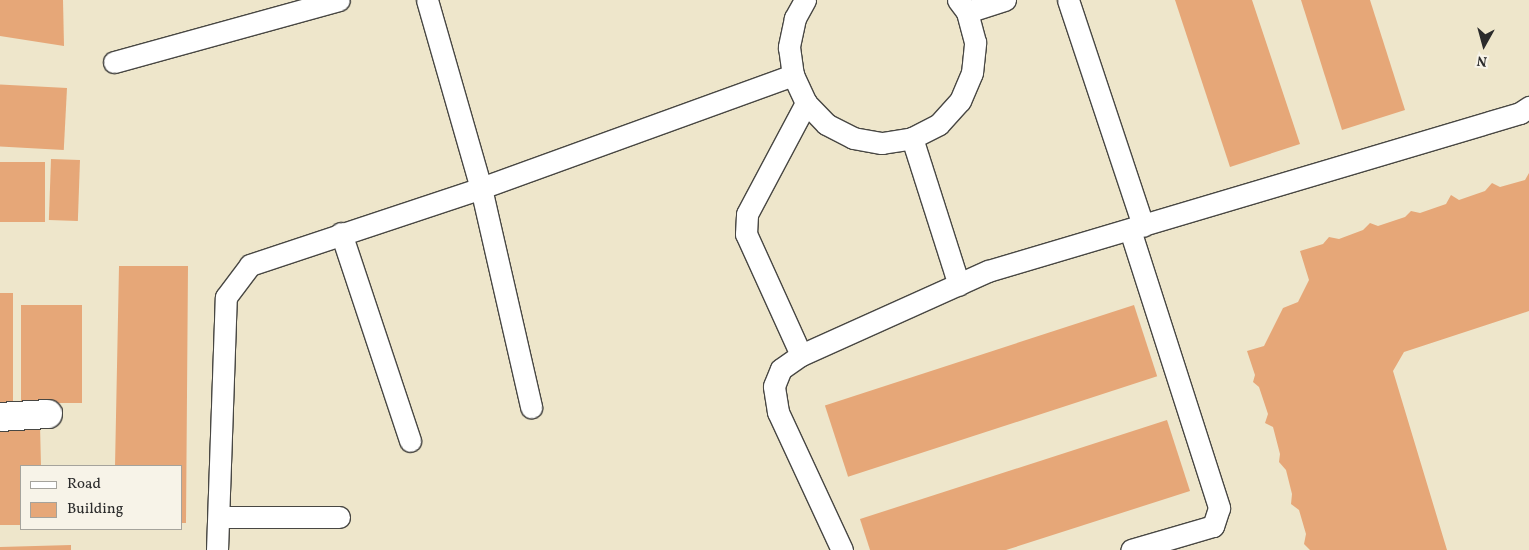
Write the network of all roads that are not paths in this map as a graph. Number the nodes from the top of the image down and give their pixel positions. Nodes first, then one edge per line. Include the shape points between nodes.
1 (339, 0) edge
2 (427, 0) edge
3 (805, 0) edge
4 (1005, 0) edge
5 (1068, 0) edge
6 (962, 6) edge
7 (114, 62) dead end
8 (792, 75) junction
9 (806, 102) junction
10 (1529, 107) edge
11 (912, 138) junction
12 (481, 188) junction
13 (1137, 228) junction
14 (341, 233) junction
15 (959, 285) junction
16 (801, 355) junction
17 (532, 407) dead end
18 (48, 414) dead end
19 (0, 417) edge
20 (410, 440) dead end
21 (339, 516) dead end
22 (219, 517) junction
23 (217, 550) edge
24 (842, 550) edge
25 (1130, 550) edge

1 - 7 lane
2 - 12 lane
3 - 8 lane via 795,18 789,46
4 - 6 lane
5 - 13 lane
6 - 11 lane via 975,42 972,73 960,101 944,118
8 - 9 lane
8 - 12 lane
9 - 11 lane via 826,124 853,138 882,143
9 - 16 lane via 747,214 746,234
10 - 13 lane via 1520,113
11 - 15 lane
12 - 14 lane
12 - 17 lane
13 - 15 lane via 988,271
13 - 25 lane via 1219,508 1213,526
14 - 20 lane
14 - 22 lane via 250,266 226,297
15 - 16 lane
16 - 24 lane via 780,369 774,386 778,412
18 - 19 street
21 - 22 lane
22 - 23 lane

